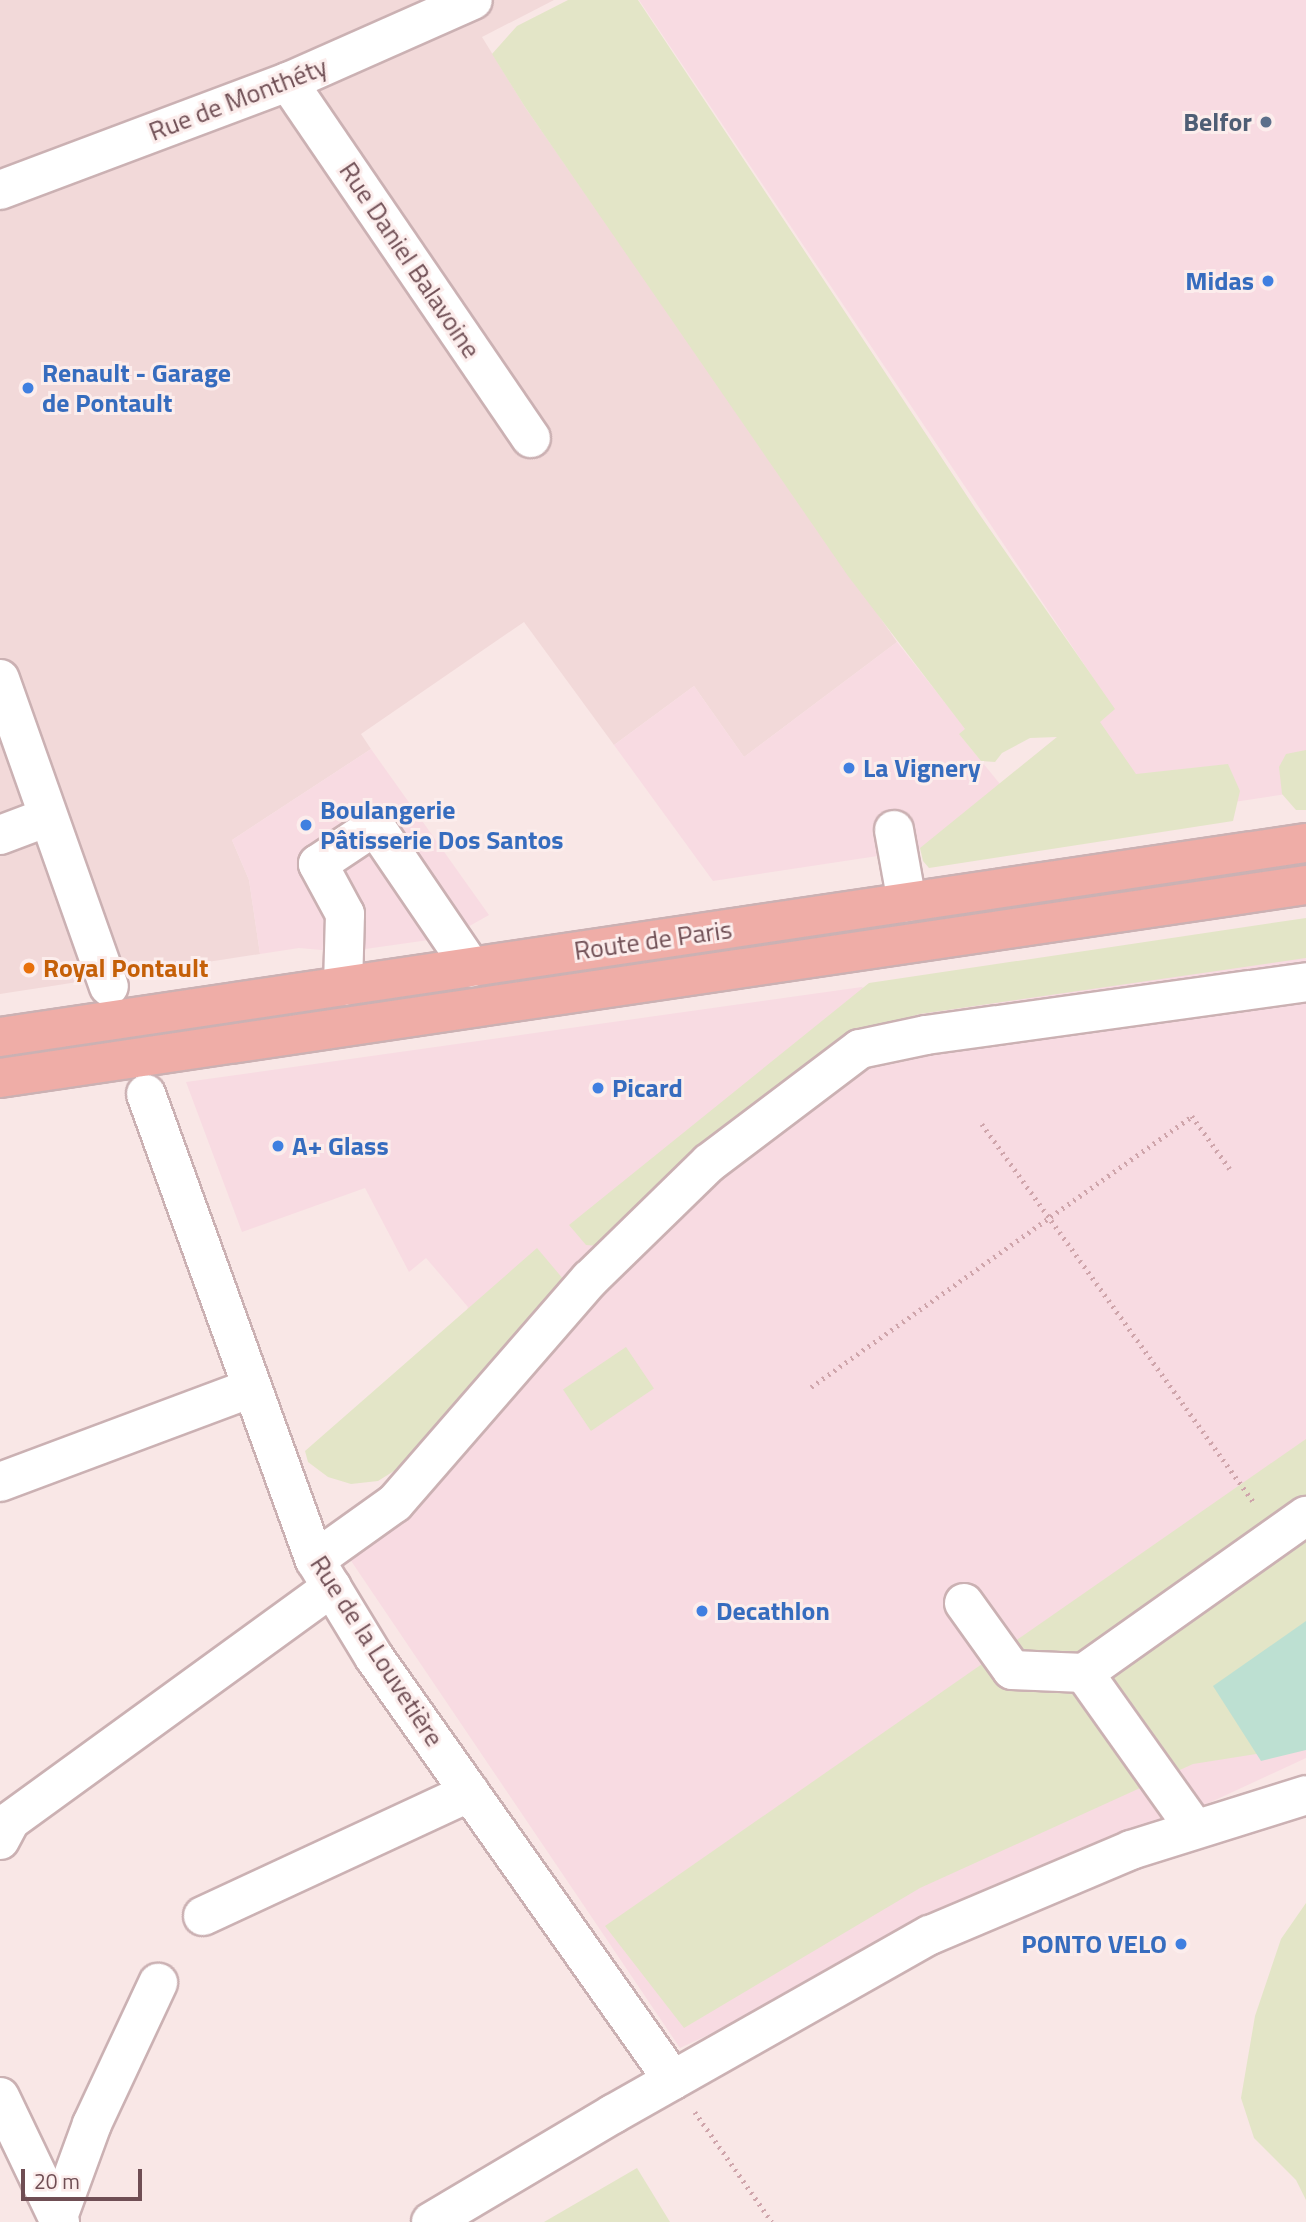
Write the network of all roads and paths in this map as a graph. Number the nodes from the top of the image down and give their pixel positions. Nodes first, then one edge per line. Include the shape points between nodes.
1 (473, 0) edge
2 (288, 82) junction
3 (0, 190) edge
4 (531, 438) dead end
5 (0, 679) edge
6 (48, 817) junction
7 (894, 830) dead end
8 (0, 835) edge
9 (1306, 842) edge
10 (1306, 885) edge
11 (907, 902) junction
12 (471, 967) junction
13 (1306, 982) edge
14 (109, 986) dead end
15 (343, 986) junction
16 (0, 1037) edge
17 (0, 1078) edge
18 (146, 1094) dead end
19 (982, 1124) dead end
20 (1230, 1170) dead end
21 (1049, 1217) junction
22 (811, 1387) dead end
23 (251, 1388) junction
24 (0, 1482) edge
25 (1292, 1526) edge
26 (323, 1574) junction
27 (964, 1603) dead end
28 (1084, 1673) junction
29 (470, 1793) junction
30 (1306, 1796) edge
31 (1194, 1828) junction
32 (0, 1840) edge
33 (203, 1916) dead end
34 (159, 1983) dead end
35 (673, 2080) junction
36 (0, 2097) edge
37 (59, 2219) edge
38 (431, 2222) edge
39 (772, 2222) edge

1 - 2 street, Rue de Monthéty
2 - 3 street, Rue de Monthéty
2 - 4 street, Rue Daniel Balavoine
5 - 6 street
6 - 8 street
6 - 14 street
7 - 11 street
9 - 11 main road, Route de Paris
10 - 17 main road, Route de Paris
11 - 12 main road, Route de Paris
12 - 15 main road, Route de Paris
12 - 15 street via 375,826 318,864 345,914
13 - 26 street via 926,1035 860,1049 709,1163 590,1279 395,1503
15 - 16 main road, Route de Paris
18 - 23 street, Rue de la Louvetière
19 - 21 path
20 - 21 path via 1192,1116
21 - 22 path
21 - 25 path
23 - 24 street
23 - 26 street, Rue de la Louvetière
25 - 28 street
26 - 29 street, Rue de la Louvetière via 374,1657
26 - 32 street via 10,1821
27 - 28 street via 1012,1670
28 - 31 street
29 - 33 street
29 - 35 street, Rue de la Louvetière
30 - 31 street
31 - 35 street via 1070,1874 930,1936
34 - 37 street via 92,2124
35 - 38 street
35 - 39 path
36 - 37 street

